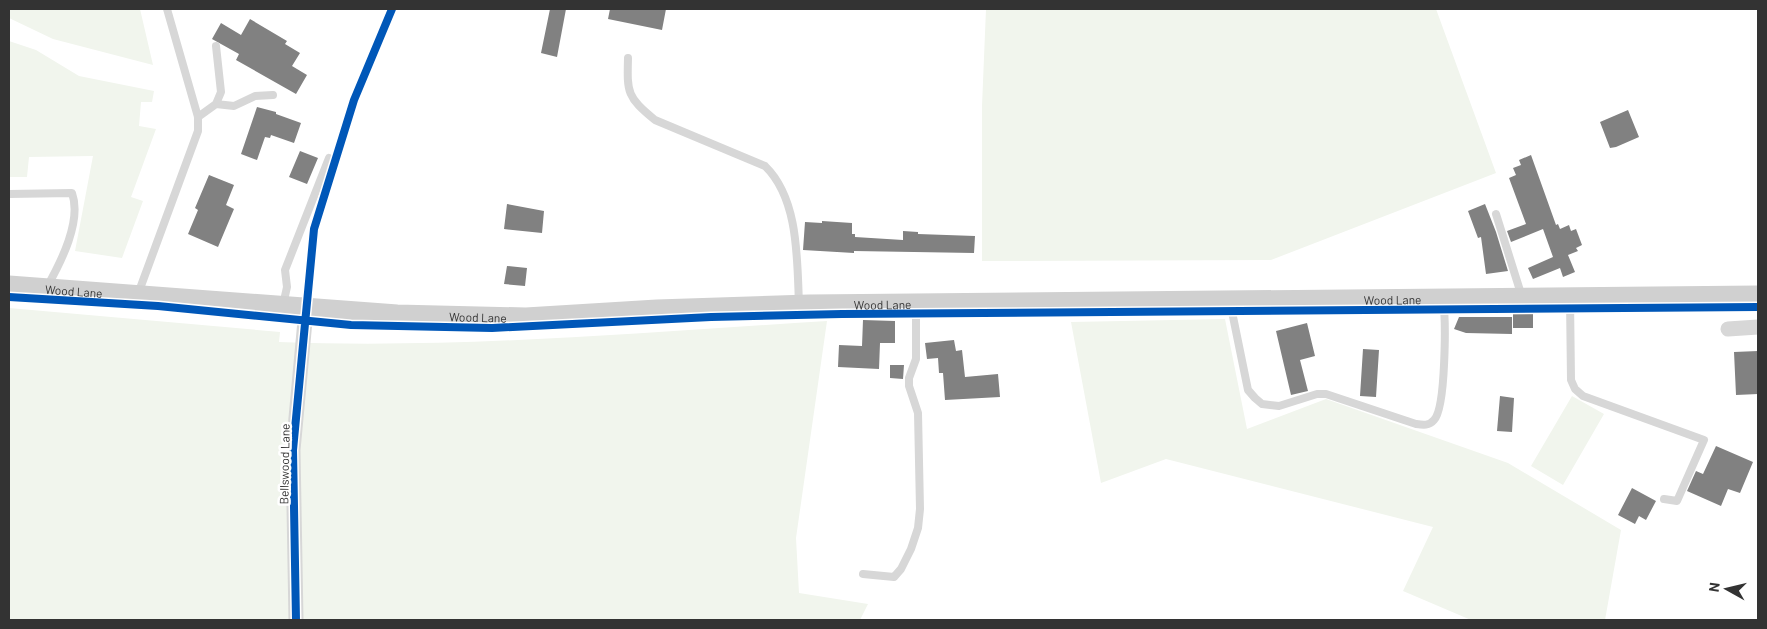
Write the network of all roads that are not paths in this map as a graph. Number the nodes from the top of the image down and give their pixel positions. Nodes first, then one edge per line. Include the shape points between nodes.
1 (167, 9) edge
2 (216, 46) dead end
3 (628, 58) dead end
4 (273, 96) dead end
5 (216, 104) junction
6 (198, 117) junction
7 (329, 158) dead end
8 (9, 194) edge
9 (1496, 214) dead end
10 (9, 286) edge
11 (46, 289) junction
12 (137, 296) junction
13 (1758, 296) edge
14 (1523, 299) junction
15 (1570, 299) junction
16 (1443, 300) junction
17 (1230, 302) junction
18 (916, 304) junction
19 (799, 306) junction
20 (282, 307) junction
21 (306, 310) junction
22 (1758, 327) edge
23 (1728, 329) dead end
24 (1664, 499) dead end
25 (864, 574) dead end
26 (296, 620) edge

1 - 6 lane
2 - 5 lane via 221,92
3 - 19 lane via 627,89 643,111 655,120 765,166 774,175 792,221
4 - 5 lane via 255,96 234,106
5 - 6 lane
6 - 12 lane via 198,131
7 - 20 lane via 285,270 287,287
8 - 11 lane via 72,193 76,205 74,220 57,269
9 - 14 lane
10 - 11 street, Wood Lane
11 - 12 street, Wood Lane
12 - 20 street, Wood Lane
13 - 15 street, Wood Lane
14 - 15 street, Wood Lane
14 - 16 street, Wood Lane
15 - 24 lane via 1569,368 1575,389 1583,396 1704,440 1677,501
16 - 17 street, Wood Lane
16 - 17 lane via 1446,332 1440,403 1438,416 1427,425 1326,394 1278,406 1262,404 1248,390
17 - 18 street, Wood Lane
18 - 19 street, Wood Lane
18 - 25 lane via 916,359 909,386 918,413 918,528 902,568 894,577
19 - 21 street, Wood Lane via 526,318
20 - 21 street, Wood Lane
21 - 26 street, Bellswood Lane via 293,450
22 - 23 street

